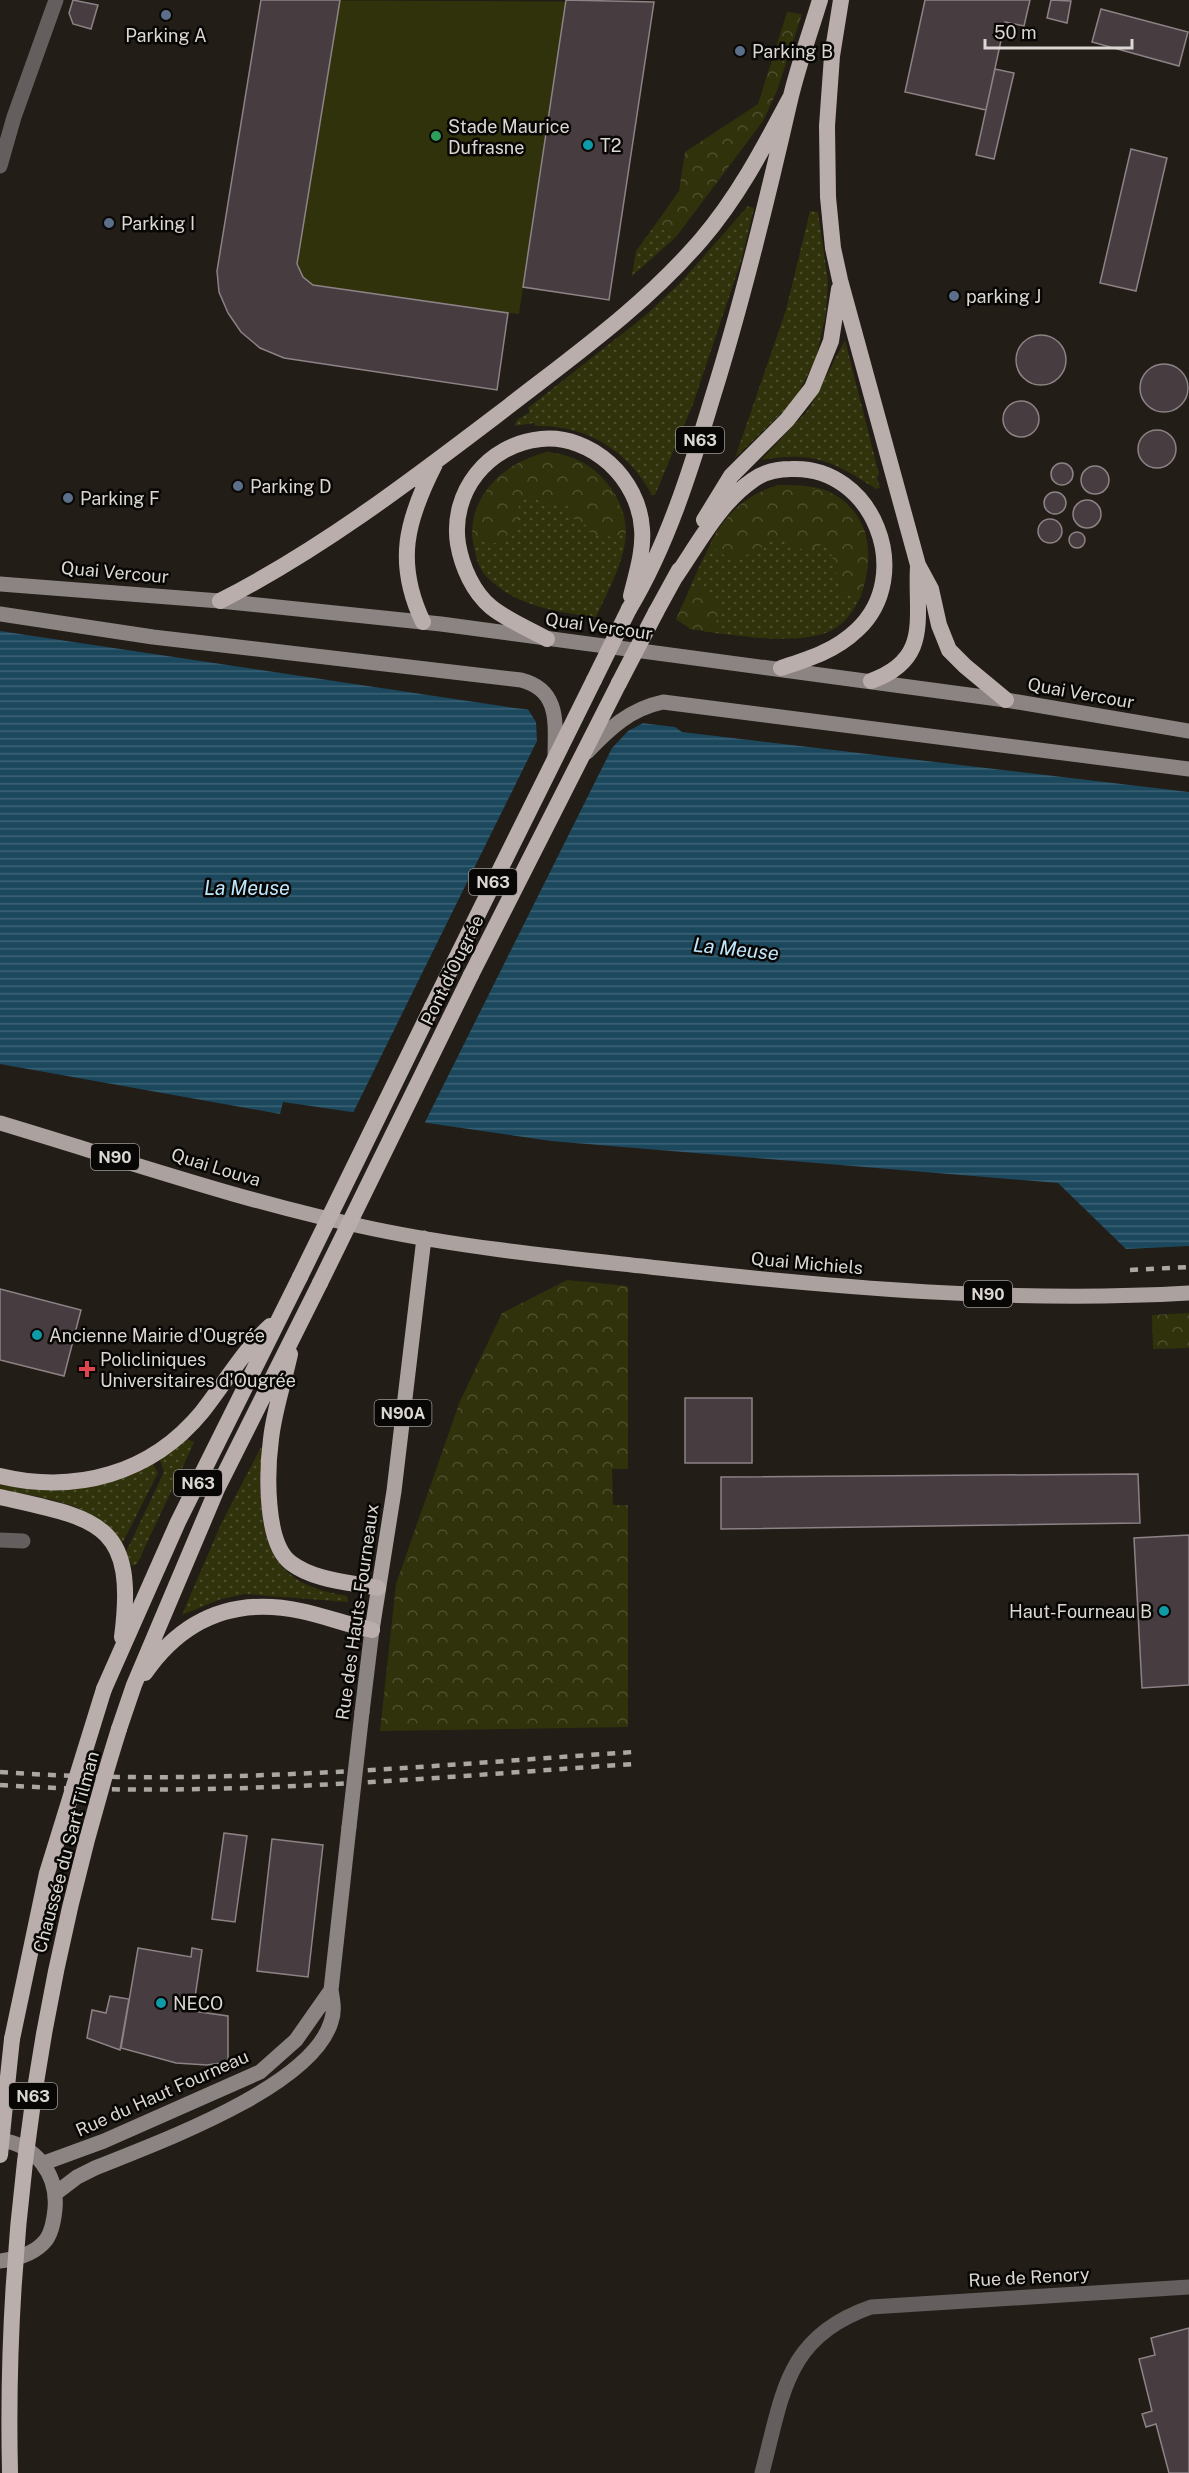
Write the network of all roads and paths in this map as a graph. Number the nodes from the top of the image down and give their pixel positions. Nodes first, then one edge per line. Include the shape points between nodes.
1 (56, 0) edge
2 (820, 0) edge
3 (841, 0) edge
4 (790, 98) junction
5 (0, 166) edge
6 (840, 279) junction
7 (437, 461) junction
8 (918, 565) junction
9 (674, 579) junction
10 (0, 584) edge
11 (220, 600) junction
12 (628, 609) junction
13 (0, 614) edge
14 (423, 622) junction
15 (547, 639) junction
16 (781, 668) junction
17 (872, 681) junction
18 (1006, 700) junction
19 (1189, 731) edge
20 (555, 758) junction
21 (578, 762) junction
22 (1189, 769) edge
23 (0, 1123) edge
24 (424, 1238) junction
25 (300, 1277) joint
26 (320, 1283) joint
27 (1189, 1293) edge
28 (277, 1320) junction
29 (297, 1324) junction
30 (0, 1476) edge
31 (0, 1497) edge
32 (0, 1540) edge
33 (23, 1541) dead end
34 (378, 1588) junction
35 (372, 1630) junction
36 (121, 1647) junction
37 (131, 1694) junction
38 (331, 1990) junction
39 (12, 2039) junction
40 (0, 2059) edge
41 (0, 2140) edge
42 (0, 2155) edge
43 (44, 2163) junction
44 (56, 2193) junction
45 (0, 2261) edge
46 (1189, 2287) edge
47 (10, 2473) edge
48 (762, 2473) edge

1 - 5 street
2 - 4 highway, N63
3 - 6 highway, N63 via 826,126 828,197
4 - 7 highway via 749,174 702,238 657,288
4 - 12 highway, N63 via 740,309 692,467 648,578
6 - 8 highway
6 - 9 highway, N63 via 831,341 812,387 787,420 722,489
7 - 11 highway via 320,545
7 - 14 highway via 420,493 408,535 407,575
8 - 17 highway via 916,639 904,663 892,674
8 - 18 highway via 931,589 949,650
9 - 16 highway via 729,502 754,479 784,469 811,469 846,485 869,508 881,533 884,571 878,596 862,624 844,641 808,660
9 - 21 highway, Pont d'Ougrée / N63, bridge
10 - 11 main road, Quai Vercour
11 - 14 main road, Quai Vercour
12 - 15 highway via 642,529 635,496 616,469 575,444 541,439 522,443 487,462 466,486 457,536 463,564 478,593 492,608
12 - 20 highway, Pont d'Ougrée / N63, bridge
13 - 20 main road via 153,637 530,682 541,687 553,709
14 - 15 main road, Quai Vercour
15 - 16 main road, Quai Vercour
16 - 17 main road, Quai Vercour
17 - 18 main road, Quai Vercour
18 - 19 main road, Quai Vercour
20 - 25 highway, Pont d'Ougrée / N63, bridge
21 - 22 main road via 625,715 663,702
21 - 26 highway, Pont d'Ougrée / N63, bridge
23 - 24 main road, Quai Louva / N90 via 288,1209
24 - 27 main road, Quai Michiels / N90 via 693,1272 885,1289 1019,1296
24 - 34 main road, Rue des Hauts-Fourneaux / N90A via 394,1491
25 - 28 highway, Chaussée du Sart Tilman / N63
26 - 29 highway, Chaussée du Sart Tilman / N63
28 - 30 highway via 249,1345 184,1432 143,1461 111,1475 64,1483
28 - 36 highway, Chaussée du Sart Tilman / N63
29 - 34 highway via 271,1438 270,1508 276,1539 288,1561 309,1574
29 - 37 highway, Chaussée du Sart Tilman / N63 via 217,1489
31 - 36 highway via 75,1514 109,1538 121,1557 127,1580
32 - 33 street
34 - 35 main road, Rue des Hauts-Fourneaux / N90A
35 - 37 highway via 301,1611 254,1606 225,1611 174,1640
35 - 38 main road, Rue des Hauts-Fourneaux, bridge
36 - 39 highway, Chaussée du Sart Tilman / N63, bridge via 104,1689 47,1873
37 - 47 highway, Chaussée du Sart Tilman / N63, bridge via 96,1802 72,1896 37,2069 12,2282
38 - 43 main road, Rue du Haut Fourneau via 296,2040 260,2072 104,2141
38 - 44 main road via 331,2024 304,2061 287,2076 216,2116 77,2177
39 - 40 highway
39 - 42 highway, Chaussée du Sart Tilman / N63, bridge
41 - 43 main road via 11,2142
43 - 44 main road
44 - 45 main road via 55,2216 47,2239 37,2249
46 - 48 street, Rue de Renory via 871,2307 847,2315 827,2328 799,2356 783,2395

